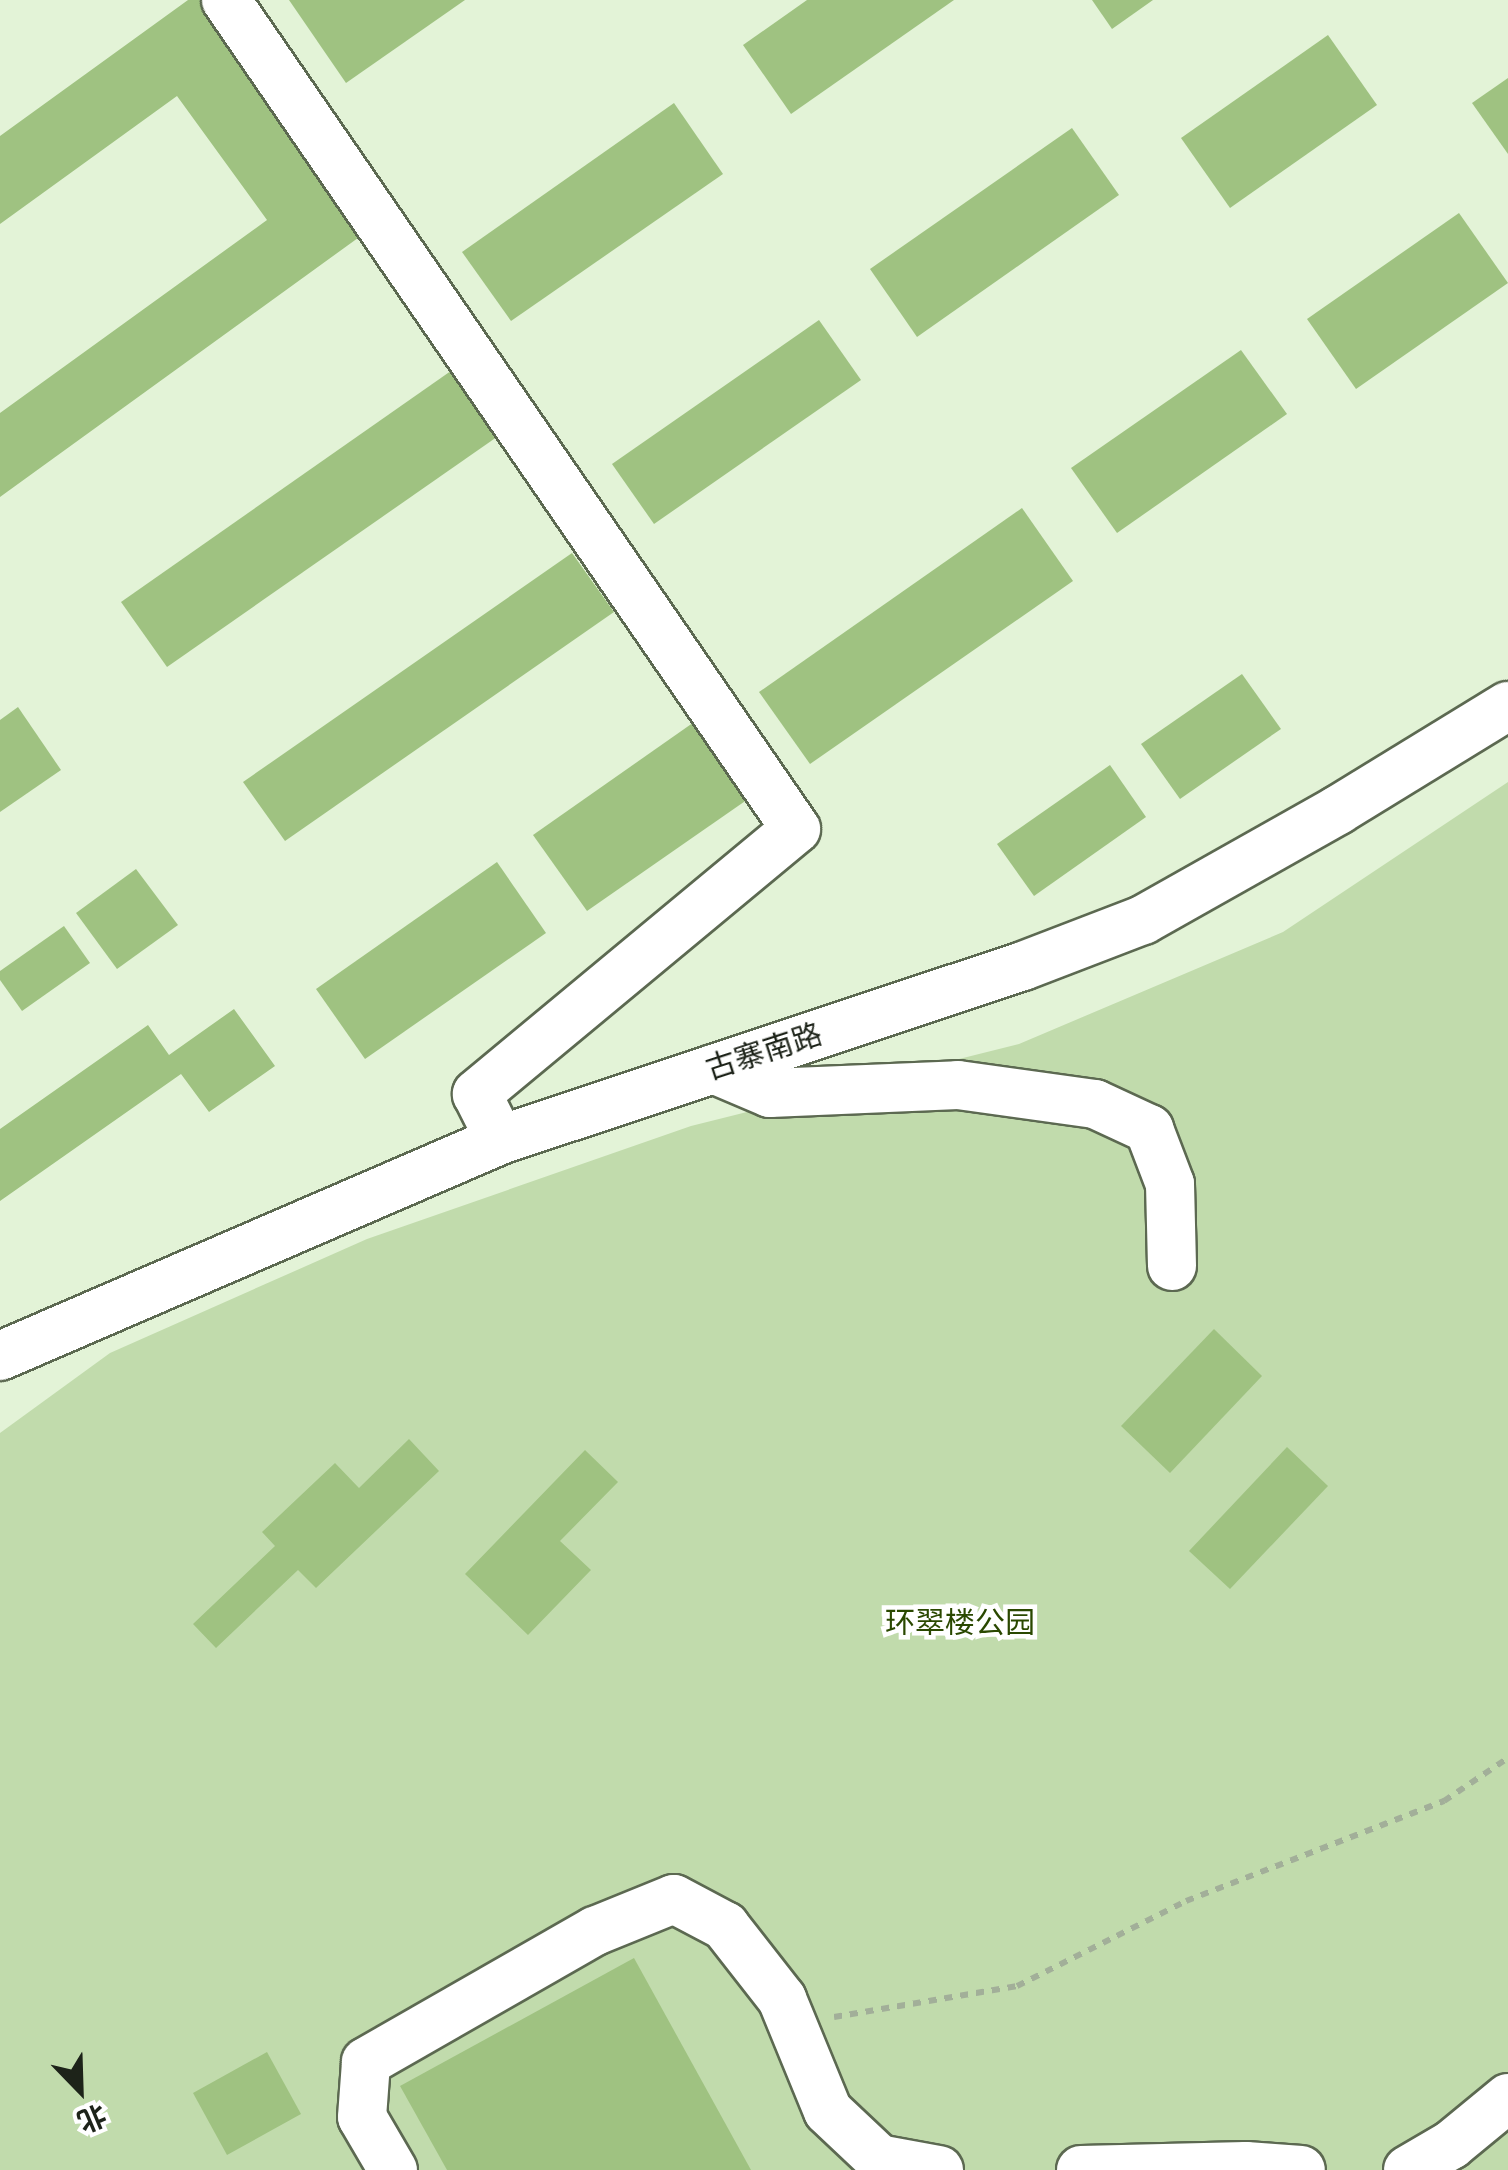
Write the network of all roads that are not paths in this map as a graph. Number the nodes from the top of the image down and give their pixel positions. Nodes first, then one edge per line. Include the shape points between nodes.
1 (226, 0) edge
2 (1508, 706) edge
3 (713, 1069) junction
4 (500, 1140) junction
5 (1172, 1266) dead end
6 (0, 1356) edge
7 (1508, 2098) edge
8 (393, 2170) edge
9 (939, 2170) edge
10 (1081, 2170) edge
11 (1301, 2170) edge
12 (1408, 2170) edge

1 - 4 street via 796,829 476,1094
2 - 3 street, 古寨南路 via 1143,920
3 - 4 street, 古寨南路
3 - 5 street via 770,1093 958,1085 1094,1104 1148,1129 1170,1184
4 - 6 street, 古寨南路
7 - 12 street via 1451,2146
8 - 9 street via 362,2117 366,2062 594,1930 674,1899 725,1926 782,1999 828,2111 878,2160
10 - 11 street

